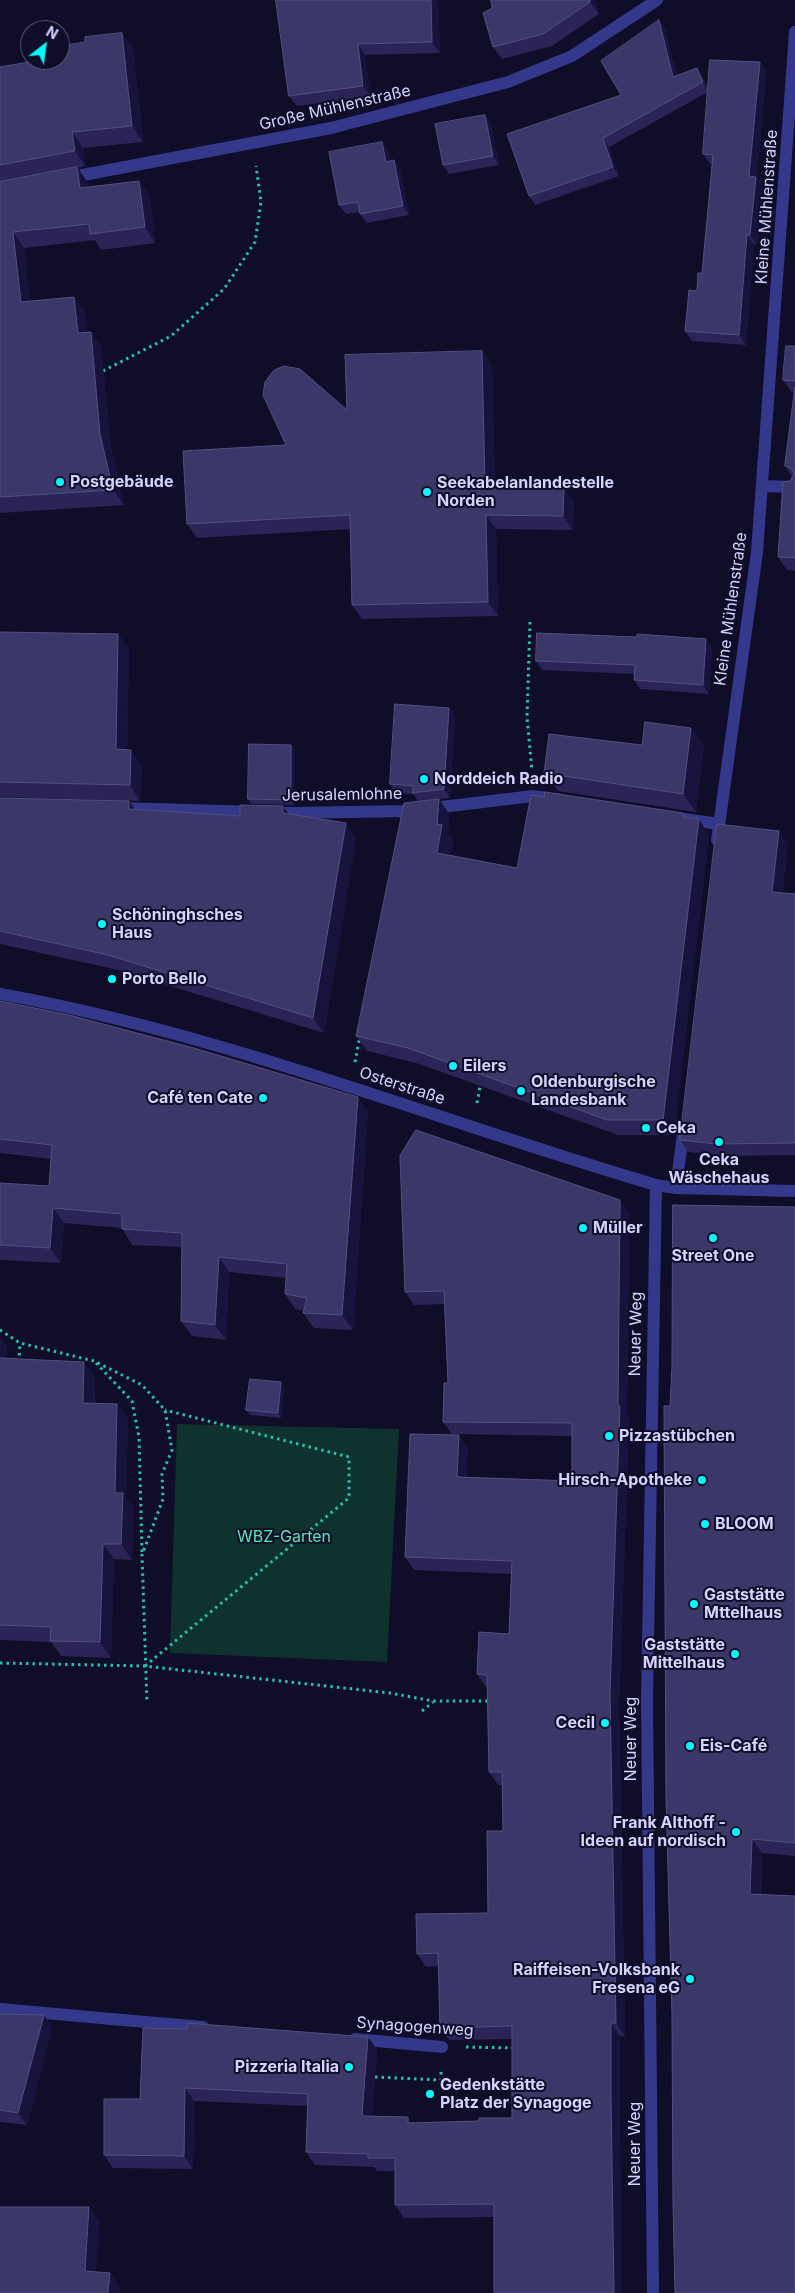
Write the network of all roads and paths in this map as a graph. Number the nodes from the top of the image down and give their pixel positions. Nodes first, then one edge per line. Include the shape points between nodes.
1 (657, 0) edge
2 (795, 32) edge
3 (253, 144) junction
4 (51, 182) edge
5 (790, 183) edge
6 (104, 371) dead end
7 (762, 486) junction
8 (795, 487) edge
9 (530, 622) dead end
10 (533, 796) junction
11 (572, 802) edge
12 (106, 808) edge
13 (670, 816) edge
14 (719, 824) junction
15 (716, 853) edge
16 (0, 994) edge
17 (362, 1029) edge
18 (482, 1078) edge
19 (350, 1086) junction
20 (686, 1110) edge
21 (473, 1127) junction
22 (656, 1185) junction
23 (676, 1188) junction
24 (795, 1192) edge
25 (0, 1330) edge
26 (20, 1342) junction
27 (94, 1361) junction
28 (19, 1372) edge
29 (165, 1410) junction
30 (142, 1555) junction
31 (0, 1663) edge
32 (144, 1666) junction
33 (433, 1701) junction
34 (492, 1701) edge
35 (147, 1704) dead end
36 (422, 1711) dead end
37 (0, 2010) edge
38 (220, 2028) edge
39 (346, 2039) edge
40 (442, 2047) junction
41 (516, 2048) edge
42 (375, 2077) dead end
43 (653, 2293) edge

1 - 3 street, Große Mühlenstraße via 572,56 508,82 331,128
2 - 5 street, Kleine Mühlenstraße
3 - 4 street, Große Mühlenstraße
3 - 6 path via 261,202 255,242 224,289 171,336
5 - 7 street, Kleine Mühlenstraße
7 - 8 street
7 - 14 street, Kleine Mühlenstraße via 755,561
9 - 10 path via 528,717
10 - 11 street, Jerusalemlohne
10 - 12 street, Jerusalemlohne via 408,810 291,813
13 - 14 street
14 - 15 street, Kleine Mühlenstraße
16 - 19 street, Osterstraße via 55,1003 139,1025
17 - 19 path
18 - 21 path
19 - 21 street, Osterstraße
20 - 23 street
21 - 22 street, Osterstraße
22 - 23 street, Osterstraße
22 - 43 street, Neuer Weg via 647,1701
23 - 24 street, Osterstraße
25 - 26 path
26 - 27 path
26 - 28 path
27 - 29 path via 142,1385
27 - 30 path via 132,1401 140,1437
29 - 30 path via 172,1450 162,1474 163,1499
29 - 32 path via 349,1457 349,1498
30 - 32 path
31 - 32 path
32 - 33 path via 390,1693
32 - 35 path
33 - 34 path
33 - 36 path
37 - 38 street
39 - 40 street, Synagogenweg
40 - 41 path, Synagogenweg
40 - 42 path via 441,2080

